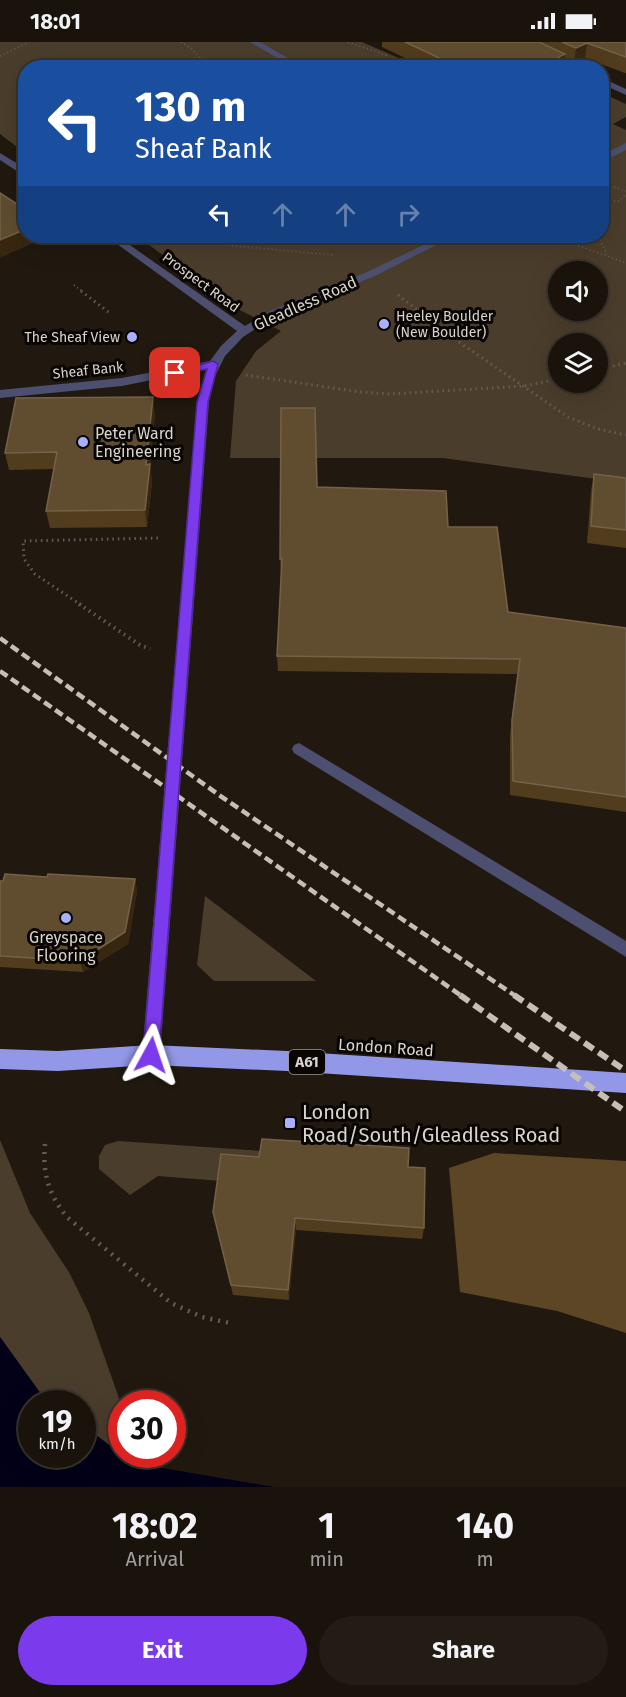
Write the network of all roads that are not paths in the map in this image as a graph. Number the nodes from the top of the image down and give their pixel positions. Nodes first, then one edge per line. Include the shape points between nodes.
1 (254, 42) edge
2 (513, 42) edge
3 (287, 60) edge
4 (555, 60) edge
5 (609, 84) edge
6 (626, 92) edge
7 (626, 146) edge
8 (609, 155) edge
9 (0, 156) edge
10 (18, 168) edge
11 (121, 243) edge
12 (434, 243) edge
13 (244, 331) junction
14 (212, 367) junction
15 (0, 394) edge
16 (299, 749) dead end
17 (626, 950) edge
18 (151, 1055) junction
19 (0, 1059) edge
20 (626, 1083) edge

1 - 3 street
2 - 4 street
5 - 6 street
7 - 8 street
9 - 10 street
11 - 13 street, Prospect Road
12 - 13 street, Gleadless Road
13 - 14 street, Gleadless Road
14 - 15 street, Sheaf Bank via 122,382
14 - 18 street, Gleadless Road via 203,402
16 - 17 street
18 - 19 highway, London Road / A61 via 58,1061
18 - 20 highway, London Road / A61

